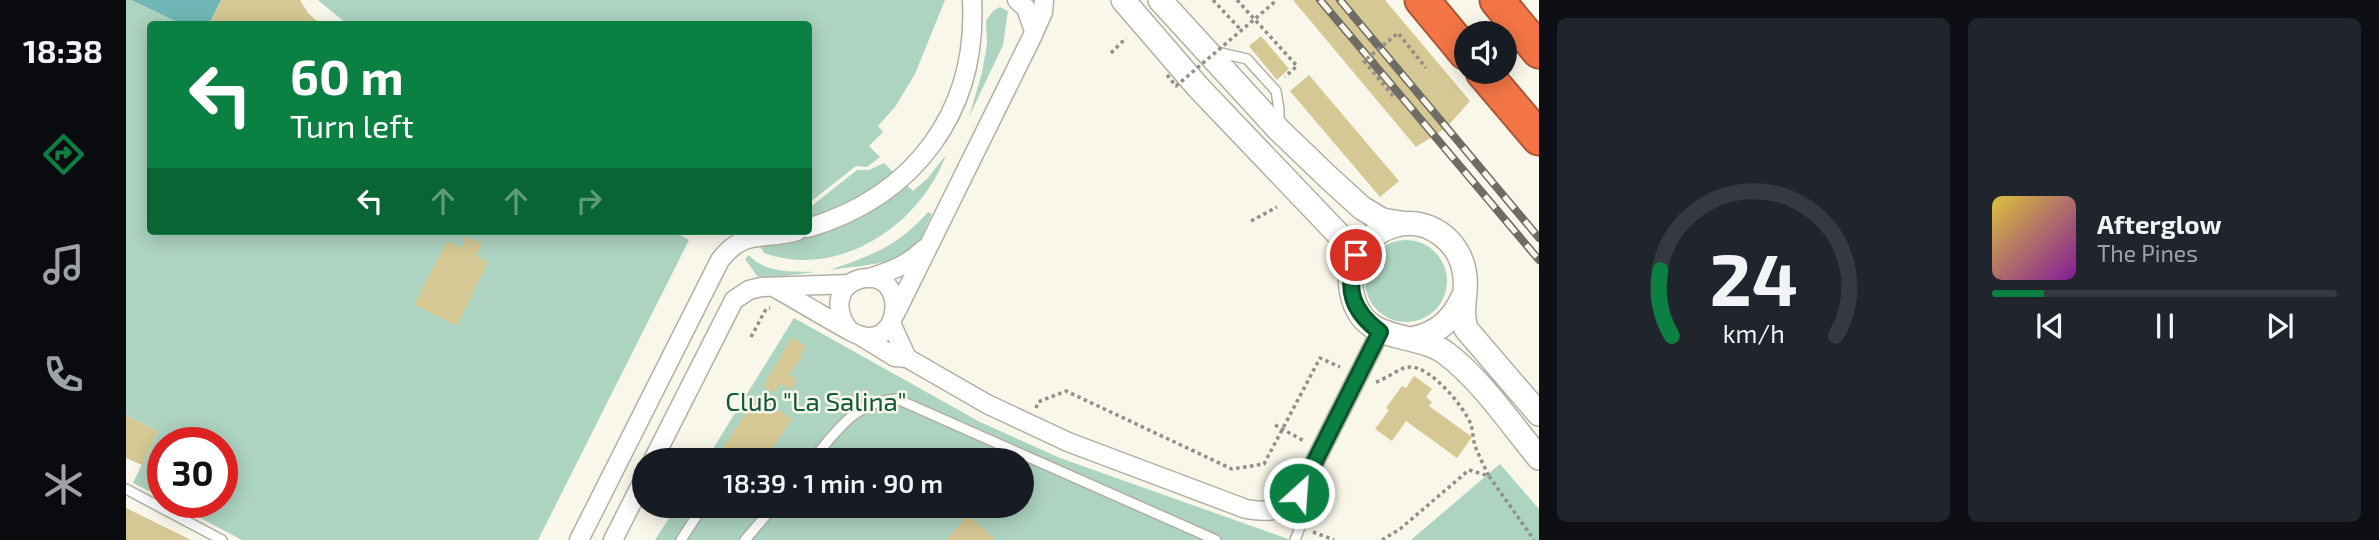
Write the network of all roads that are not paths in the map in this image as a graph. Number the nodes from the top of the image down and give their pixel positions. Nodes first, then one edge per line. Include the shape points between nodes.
1 (972, 0) edge
2 (1017, 0) edge
3 (1044, 0) edge
4 (1122, 0) edge
5 (1160, 0) edge
6 (1422, 0) edge
7 (1497, 0) edge
8 (1522, 0) edge
9 (1539, 22) edge
10 (1034, 31) junction
11 (1454, 39) edge
12 (1539, 51) edge
13 (1493, 84) edge
14 (1539, 138) edge
15 (1401, 223) junction
16 (812, 227) edge
17 (773, 235) edge
18 (931, 241) junction
19 (1350, 272) junction
20 (869, 278) junction
21 (850, 284) junction
22 (775, 288) junction
23 (1464, 297) junction
24 (893, 319) junction
25 (1380, 332) junction
26 (854, 333) junction
27 (1412, 339) junction
28 (907, 358) junction
29 (1539, 414) edge
30 (659, 448) edge
31 (822, 448) edge
32 (1008, 448) edge
33 (1539, 458) edge
34 (1034, 460) edge
35 (126, 489) edge
36 (632, 503) edge
37 (1290, 505) junction
38 (695, 518) edge
39 (764, 518) edge
40 (222, 540) edge
41 (579, 540) edge
42 (613, 540) edge
43 (681, 540) edge
44 (745, 540) edge
45 (1216, 540) edge
46 (1295, 540) edge

1 - 16 street via 974,20 963,85 930,148 912,169 871,200
2 - 10 street via 1026,8
3 - 10 street
4 - 19 street via 1341,237 1348,250
5 - 15 street via 1278,130 1362,208 1382,220
6 - 11 highway
7 - 12 highway
8 - 9 highway
10 - 18 street
13 - 14 highway
15 - 19 street via 1372,235 1356,255
15 - 23 street via 1420,224 1452,243 1462,259
17 - 41 street via 742,240 720,260
18 - 20 street via 896,270
18 - 24 street
19 - 25 street via 1356,307
20 - 21 street
20 - 24 street via 887,286 893,295
21 - 22 street
21 - 26 street via 842,292 839,313
22 - 26 street
22 - 30 street via 749,290 734,300
23 - 27 street via 1443,327
23 - 29 street via 1466,329
24 - 26 street via 877,335
24 - 28 street
25 - 27 street
25 - 37 street
26 - 28 street via 895,357
27 - 33 street via 1432,344 1471,376
28 - 37 street via 987,404 1068,442 1247,509 1269,511
31 - 32 lane via 863,407 897,399
34 - 45 lane
35 - 40 lane
36 - 42 street
37 - 46 lane via 1300,527
38 - 43 lane
39 - 44 lane

